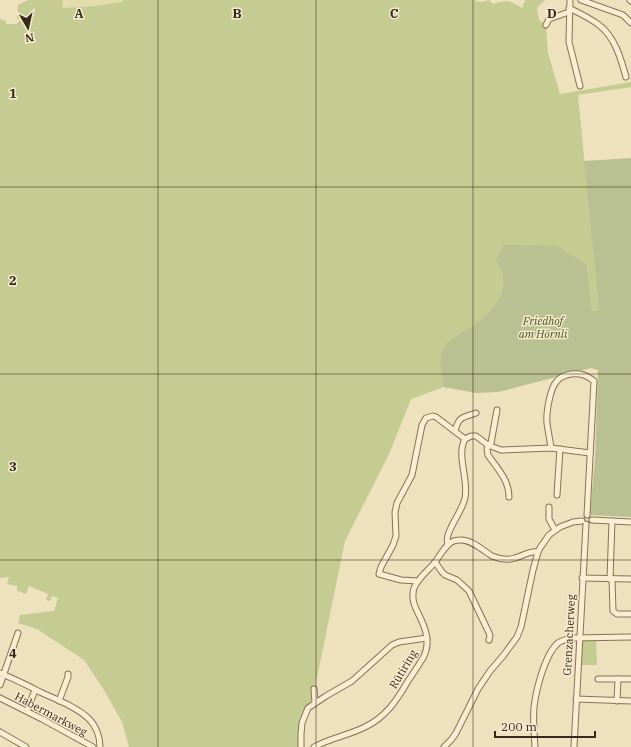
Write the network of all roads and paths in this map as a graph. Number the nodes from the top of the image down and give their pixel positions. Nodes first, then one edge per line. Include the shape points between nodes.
1 (570, 0) edge
2 (581, 0) edge
3 (569, 10) junction
4 (631, 23) edge
5 (546, 24) dead end
6 (626, 77) dead end
7 (580, 86) dead end
8 (497, 410) dead end
9 (476, 413) dead end
10 (455, 431) junction
11 (465, 439) junction
12 (488, 445) junction
13 (552, 448) junction
14 (560, 449) junction
15 (590, 453) junction
16 (557, 495) dead end
17 (509, 496) dead end
18 (549, 507) dead end
19 (586, 515) junction
20 (592, 520) junction
21 (612, 521) junction
22 (584, 522) junction
23 (631, 522) edge
24 (555, 530) junction
25 (448, 544) junction
26 (538, 552) junction
27 (436, 562) junction
28 (582, 578) junction
29 (611, 579) junction
30 (631, 580) edge
31 (418, 581) junction
32 (631, 614) edge
33 (18, 633) dead end
34 (631, 636) edge
35 (427, 638) junction
36 (579, 638) junction
37 (490, 640) dead end
38 (2, 674) edge
39 (68, 676) dead end
40 (598, 679) dead end
41 (618, 679) junction
42 (631, 679) edge
43 (0, 685) edge
44 (314, 689) dead end
45 (36, 690) junction
46 (0, 698) edge
47 (576, 699) junction
48 (59, 701) junction
49 (617, 701) junction
50 (631, 701) edge
51 (315, 703) junction
52 (27, 711) junction
53 (0, 732) edge
54 (26, 747) edge
55 (93, 747) edge
56 (100, 747) edge
57 (301, 747) edge
58 (314, 747) edge
59 (444, 747) edge
60 (535, 747) edge
61 (574, 747) edge

1 - 3 street
2 - 4 street via 623,15
3 - 5 street via 549,19
3 - 6 street via 599,25 610,37
3 - 7 street via 569,42
8 - 12 street via 491,443
9 - 10 street via 459,420
10 - 11 street
10 - 31 street via 436,417 426,418 412,475 394,512 396,536 379,574 401,580
11 - 12 street via 476,436
11 - 25 street, Rütiring via 462,452 465,497 448,535
12 - 13 street via 506,451
12 - 17 street via 488,455 506,481
13 - 14 street
13 - 15 street via 547,421 554,385 563,376 577,374 594,381
14 - 15 street
14 - 16 street
15 - 19 street
18 - 24 street via 549,519
19 - 20 street
19 - 22 street via 583,518
20 - 21 street
20 - 22 street via 590,524
21 - 23 street
21 - 29 street
22 - 24 street via 570,523
22 - 28 street, Grenzacherweg
24 - 26 street
25 - 26 street via 461,539 467,540 496,558 508,559
25 - 27 street, Rütiring
26 - 59 street via 517,637 478,689 456,733
27 - 31 street, Rütiring
27 - 37 street via 442,572 457,580 469,591
28 - 29 street
28 - 36 street, Grenzacherweg
29 - 30 street
29 - 32 street via 613,611 616,614
31 - 35 street, Rütiring via 412,596
33 - 38 street
34 - 36 street
35 - 51 street via 392,645 352,681
35 - 58 street, Rütiring via 425,653 390,709 366,727
36 - 47 street, Grenzacherweg
36 - 60 street via 559,643 552,651 542,673 534,707
38 - 43 street
38 - 45 street
39 - 48 street
40 - 41 street
41 - 42 street
41 - 49 street
44 - 51 street
45 - 48 street
45 - 52 street
46 - 52 street, Habermarkweg
47 - 49 street
47 - 61 street, Grenzacherweg
48 - 56 street via 90,720 100,740
49 - 50 street
51 - 57 street via 308,708 302,723
52 - 55 street, Habermarkweg
53 - 54 street

